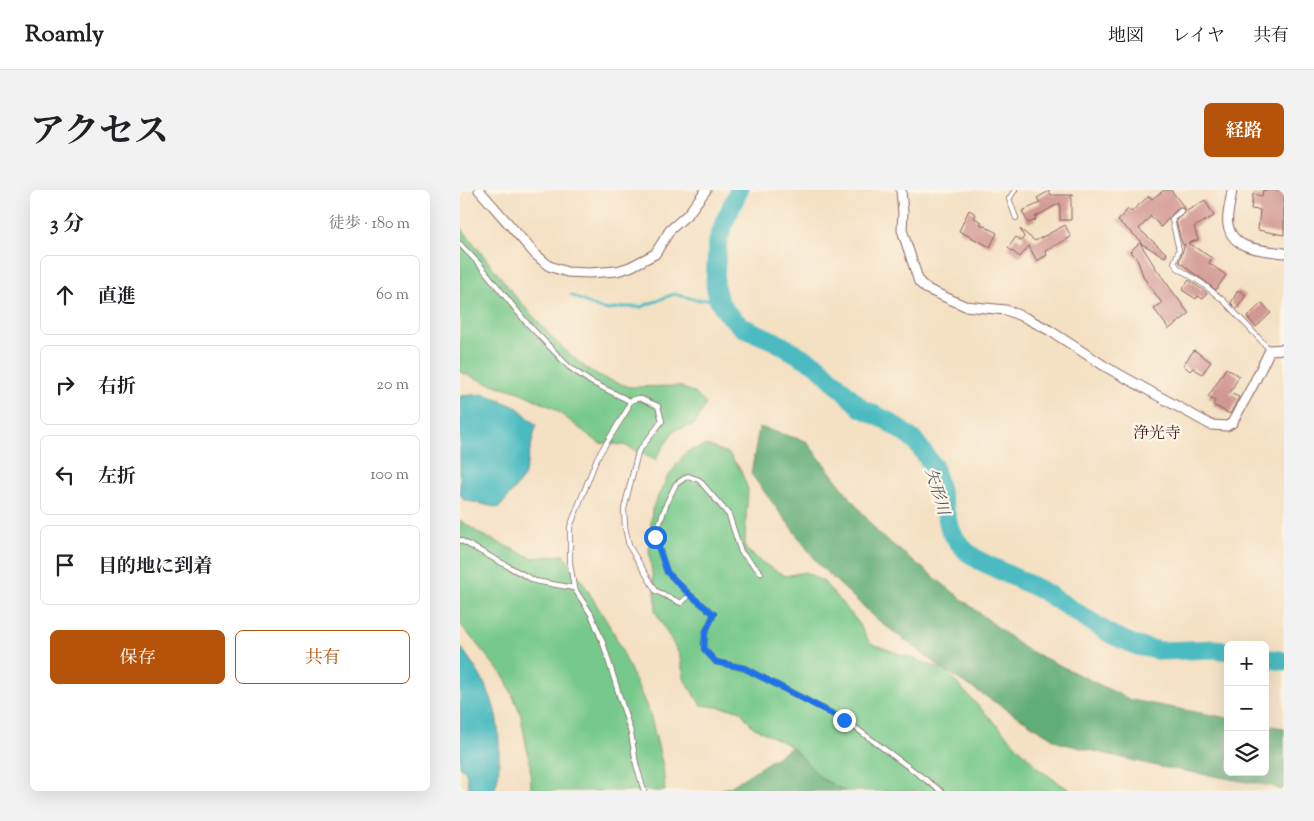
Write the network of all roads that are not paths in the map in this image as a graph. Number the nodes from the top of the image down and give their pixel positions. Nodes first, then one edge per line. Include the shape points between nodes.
1 (480, 190) edge
2 (706, 190) edge
3 (901, 190) edge
4 (1015, 190) edge
5 (1232, 190) edge
6 (1181, 211) dead end
7 (1016, 218) dead end
8 (460, 244) edge
9 (1284, 253) edge
10 (1284, 349) edge
11 (1270, 350) junction
12 (630, 402) junction
13 (460, 540) edge
14 (761, 573) dead end
15 (574, 588) junction
16 (690, 595) junction
17 (644, 791) edge
18 (941, 791) edge

1 - 2 street via 534,254 549,266 567,272 589,273 617,271 655,254 670,230 688,214
3 - 11 street via 902,230 919,282 927,290 965,306 1006,310 1026,318 1211,425 1232,423
4 - 7 lane via 1009,199
5 - 9 street via 1228,225 1234,238 1263,252
6 - 11 lane via 1172,219 1179,250 1174,263 1224,301
8 - 12 lane via 569,367
10 - 11 street
12 - 15 lane via 597,458 570,527
12 - 16 lane via 639,398 658,406 662,421 638,452 624,509 629,546 656,590 682,604
13 - 15 lane via 534,581
14 - 16 lane via 741,552 729,515 699,480 688,476 676,484 666,502 655,537 667,572
15 - 17 lane via 591,614 603,643 631,733
16 - 18 lane via 714,614 705,633 704,649 716,662 744,668 844,720

